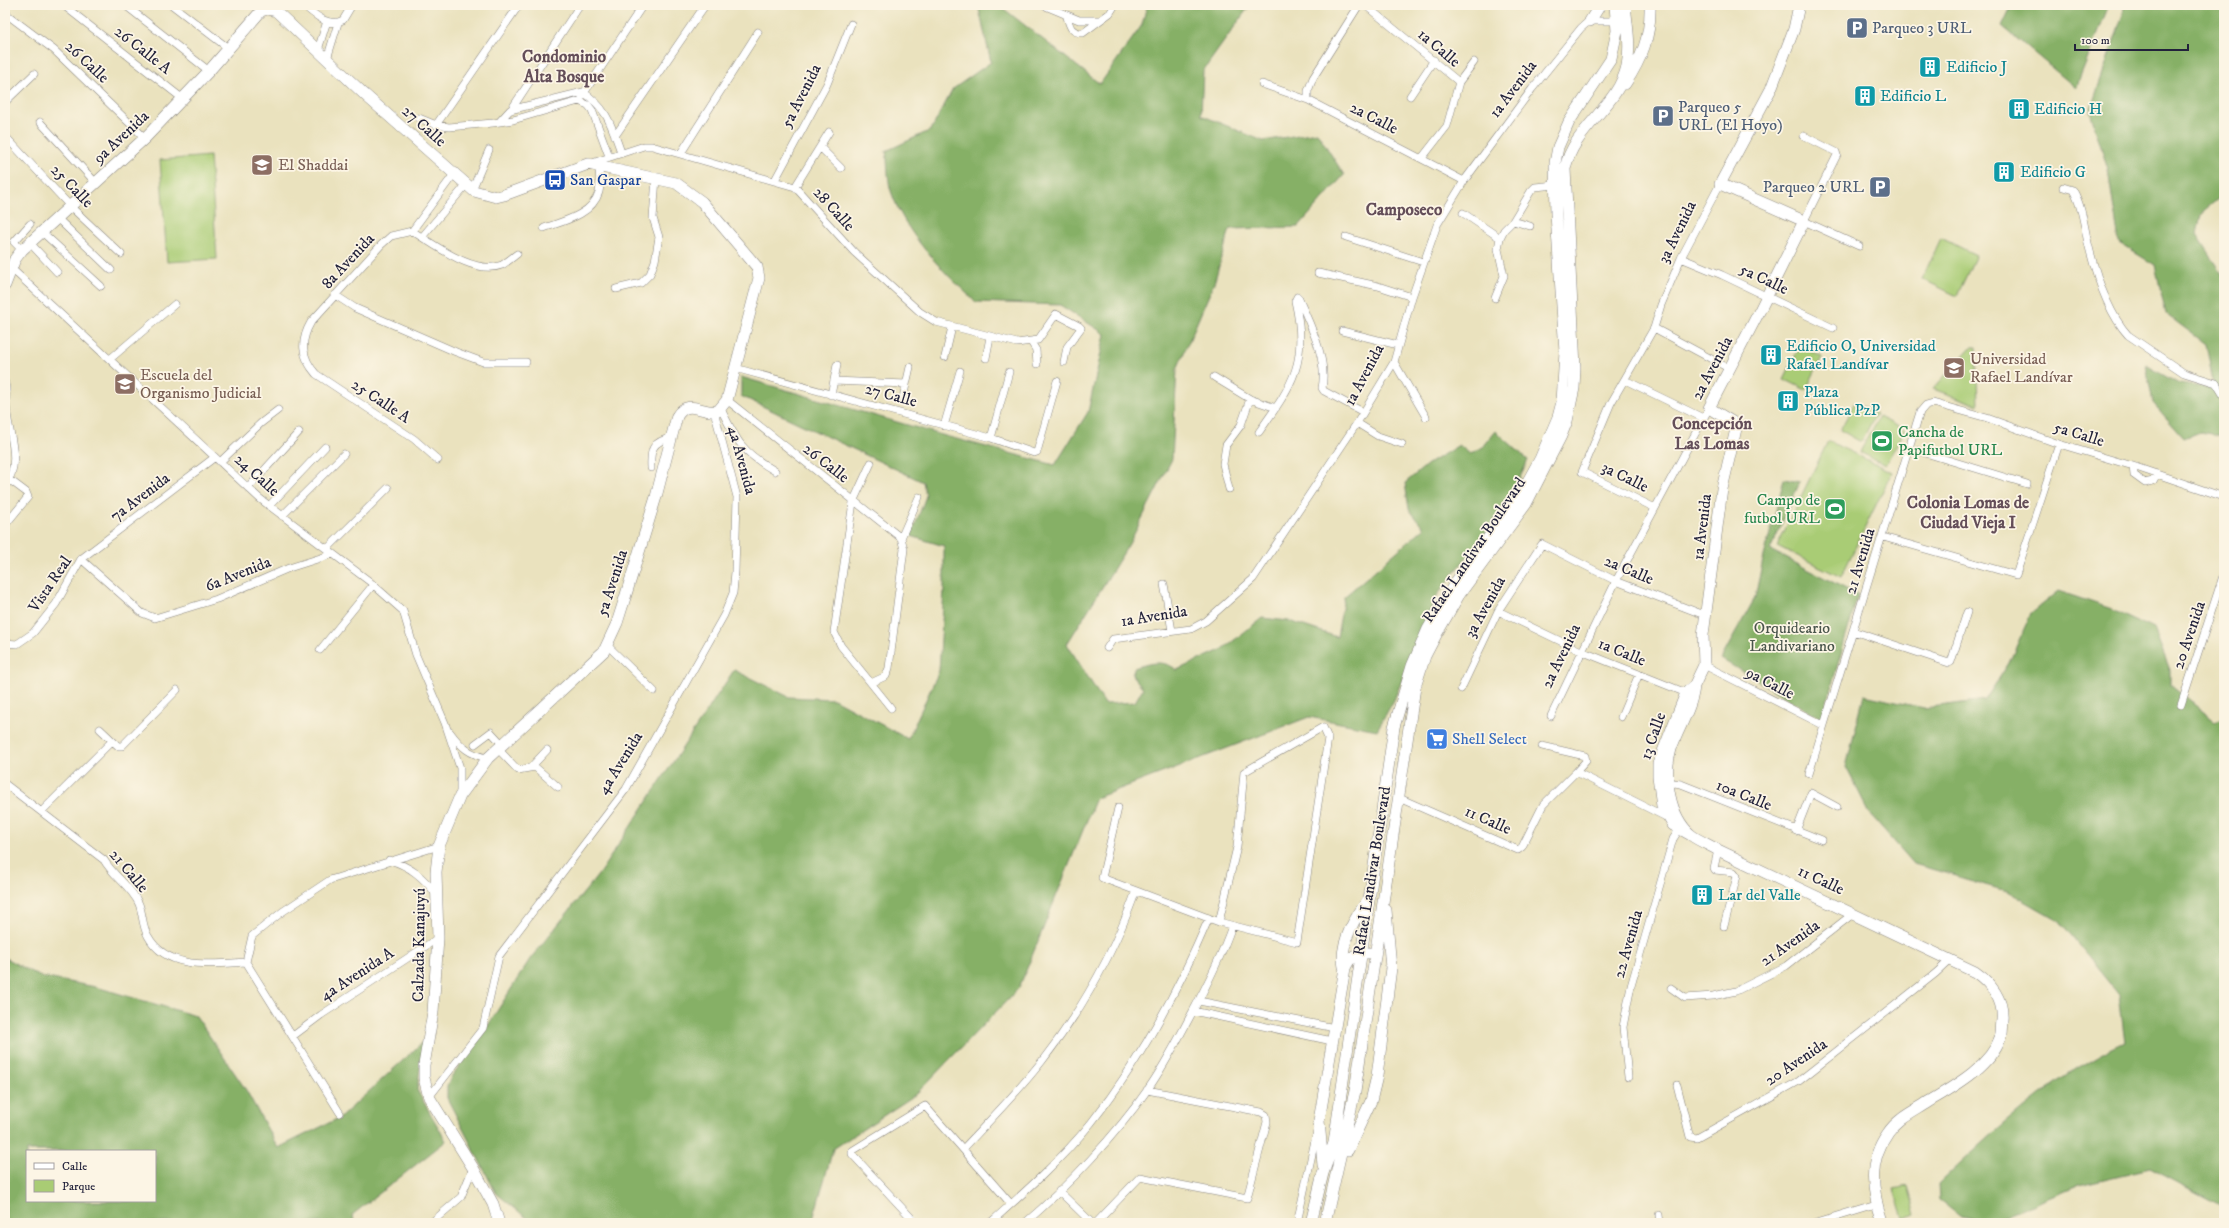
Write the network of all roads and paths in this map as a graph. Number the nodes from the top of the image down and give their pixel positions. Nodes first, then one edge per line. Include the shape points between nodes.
1 (125, 5) edge
2 (172, 5) edge
3 (303, 5) edge
4 (352, 5) edge
5 (519, 5) edge
6 (580, 5) edge
7 (643, 5) edge
8 (702, 5) edge
9 (1043, 5) edge
10 (1115, 5) edge
11 (1359, 5) edge
12 (1365, 5) edge
13 (1600, 5) edge
14 (1615, 5) edge
15 (1625, 5) edge
16 (1650, 5) edge
17 (1799, 5) edge
18 (67, 8) dead end
19 (261, 11) joint
20 (5, 13) edge
21 (1068, 17) junction
22 (1098, 20) junction
23 (1616, 20) junction
24 (1590, 21) junction
25 (327, 22) junction
26 (338, 23) junction
27 (851, 24) dead end
28 (758, 32) dead end
29 (228, 48) junction
30 (318, 50) junction
31 (327, 59) junction
32 (1434, 60) junction
33 (1474, 62) dead end
34 (209, 71) junction
35 (34, 74) dead end
36 (1459, 82) junction
37 (1265, 86) dead end
38 (583, 92) junction
39 (1410, 96) dead end
40 (1614, 96) junction
41 (183, 99) junction
42 (1308, 100) junction
43 (579, 101) junction
44 (5, 102) edge
45 (510, 110) junction
46 (419, 118) dead end
47 (513, 120) junction
48 (40, 122) dead end
49 (499, 122) junction
50 (436, 125) junction
51 (829, 132) dead end
52 (5, 136) edge
53 (615, 136) junction
54 (1804, 136) dead end
55 (145, 138) junction
56 (820, 147) junction
57 (489, 150) dead end
58 (621, 152) junction
59 (681, 153) junction
60 (609, 156) junction
61 (1422, 158) junction
62 (593, 165) junction
63 (841, 168) dead end
64 (454, 174) junction
65 (656, 178) junction
66 (775, 180) junction
67 (1464, 181) junction
68 (96, 183) junction
69 (1720, 184) junction
70 (1555, 185) junction
71 (2063, 186) dead end
72 (469, 187) junction
73 (795, 187) junction
74 (70, 206) junction
75 (1463, 213) dead end
76 (57, 218) junction
77 (1513, 221) junction
78 (1804, 221) junction
79 (30, 224) dead end
80 (1530, 226) dead end
81 (544, 228) dead end
82 (412, 231) junction
83 (42, 232) junction
84 (422, 237) junction
85 (1346, 237) dead end
86 (1500, 238) junction
87 (1859, 246) dead end
88 (26, 247) junction
89 (121, 254) dead end
90 (517, 254) dead end
91 (1681, 258) junction
92 (1423, 262) junction
93 (12, 269) junction
94 (111, 270) dead end
95 (57, 272) dead end
96 (1318, 273) dead end
97 (5, 285) edge
98 (101, 286) dead end
99 (616, 289) dead end
100 (335, 295) junction
101 (1767, 296) junction
102 (1412, 297) junction
103 (1495, 298) dead end
104 (175, 304) dead end
105 (952, 327) junction
106 (1654, 328) junction
107 (1833, 328) dead end
108 (1342, 330) dead end
109 (990, 337) junction
110 (1034, 341) junction
111 (1398, 345) junction
112 (945, 357) dead end
113 (986, 358) dead end
114 (110, 359) junction
115 (526, 362) dead end
116 (1064, 362) dead end
117 (1394, 362) junction
118 (1037, 364) dead end
119 (308, 365) joint
120 (837, 365) dead end
121 (910, 367) dead end
122 (735, 368) junction
123 (1730, 369) junction
124 (960, 370) dead end
125 (1008, 372) dead end
126 (1214, 377) dead end
127 (1625, 380) junction
128 (834, 381) junction
129 (1057, 381) dead end
130 (5, 383) edge
131 (906, 384) junction
132 (831, 395) junction
133 (2224, 396) edge
134 (903, 398) dead end
135 (1250, 399) junction
136 (1926, 405) joint
137 (720, 407) junction
138 (699, 408) joint
139 (1276, 408) junction
140 (1709, 408) junction
141 (278, 410) dead end
142 (1363, 412) junction
143 (1426, 417) dead end
144 (1703, 418) junction
145 (1357, 423) junction
146 (944, 426) junction
147 (299, 432) dead end
148 (1259, 432) dead end
149 (672, 438) junction
150 (991, 438) junction
151 (1402, 444) dead end
152 (2059, 444) junction
153 (325, 447) dead end
154 (1909, 448) junction
155 (344, 454) dead end
156 (218, 459) junction
157 (438, 460) dead end
158 (871, 463) dead end
159 (2133, 466) junction
160 (651, 468) dead end
161 (775, 471) dead end
162 (1582, 472) joint
163 (2157, 474) junction
164 (10, 480) junction
165 (2027, 484) dead end
166 (5, 486) edge
167 (248, 488) junction
168 (388, 488) dead end
169 (1229, 489) dead end
170 (2224, 497) edge
171 (919, 498) dead end
172 (853, 502) junction
173 (269, 506) junction
174 (1655, 508) junction
175 (282, 516) junction
176 (6, 524) dead end
177 (1883, 536) junction
178 (902, 538) junction
179 (1542, 544) joint
180 (330, 552) junction
181 (81, 559) junction
182 (2224, 573) edge
183 (1616, 581) junction
184 (1164, 584) dead end
185 (373, 585) junction
186 (1498, 611) junction
187 (1967, 612) dead end
188 (1707, 616) junction
189 (152, 618) joint
190 (1172, 631) junction
191 (1854, 631) junction
192 (5, 643) edge
193 (607, 645) junction
194 (1107, 648) dead end
195 (320, 650) dead end
196 (1581, 651) junction
197 (1704, 665) junction
198 (1639, 674) junction
199 (871, 684) junction
200 (1461, 689) dead end
201 (177, 690) dead end
202 (654, 691) dead end
203 (1691, 692) junction
204 (2181, 705) dead end
205 (891, 708) dead end
206 (1551, 716) dead end
207 (1621, 717) dead end
208 (445, 723) junction
209 (1823, 725) junction
210 (100, 729) dead end
211 (112, 741) junction
212 (475, 744) dead end
213 (1542, 746) dead end
214 (501, 747) junction
215 (547, 750) dead end
216 (488, 758) junction
217 (532, 766) junction
218 (1576, 772) junction
219 (1809, 774) dead end
220 (5, 784) edge
221 (1669, 785) junction
222 (558, 787) dead end
223 (1660, 795) junction
224 (460, 796) junction
225 (1399, 798) junction
226 (1837, 807) dead end
227 (1118, 808) dead end
228 (42, 811) junction
229 (1669, 818) junction
230 (1681, 827) junction
231 (1796, 831) junction
232 (1822, 840) dead end
233 (439, 846) junction
234 (1718, 850) junction
235 (389, 860) junction
236 (1136, 890) junction
237 (436, 894) junction
238 (1371, 895) junction
239 (1384, 898) junction
240 (1854, 912) junction
241 (1209, 918) junction
242 (1219, 922) junction
243 (1232, 926) junction
244 (1724, 926) dead end
245 (438, 938) junction
246 (1363, 952) junction
247 (1375, 954) junction
248 (1950, 959) junction
249 (246, 962) junction
250 (1344, 968) junction
251 (1391, 968) junction
252 (1671, 988) dead end
253 (1199, 1001) junction
254 (1193, 1011) junction
255 (1258, 1012) junction
256 (1297, 1020) junction
257 (1257, 1025) junction
258 (1335, 1028) junction
259 (1295, 1033) junction
260 (293, 1036) junction
261 (1332, 1041) junction
262 (1628, 1077) dead end
263 (1677, 1084) dead end
264 (1148, 1090) junction
265 (429, 1097) junction
266 (340, 1113) dead end
267 (1319, 1121) junction
268 (963, 1149) junction
269 (472, 1168) junction
270 (1323, 1173) junction
271 (1059, 1191) junction
272 (1011, 1204) junction
273 (1876, 1205) junction
274 (431, 1223) edge
275 (499, 1223) edge
276 (916, 1223) edge
277 (990, 1223) edge
278 (1026, 1223) edge
279 (1092, 1223) edge
280 (1096, 1223) edge
281 (1297, 1223) edge
282 (1311, 1223) edge
283 (1326, 1223) edge
284 (1816, 1223) edge
285 (1883, 1223) edge

1 - 34 street
2 - 29 street
3 - 25 street
4 - 26 street via 343,20
5 - 50 street
6 - 45 street
7 - 38 street
8 - 53 street via 704,8
9 - 21 street
10 - 22 street via 1110,13
11 - 42 street via 1313,78
12 - 32 street, 1a Calle
13 - 24 street
14 - 23 street, Rafael Landivar Boulevard
15 - 40 street, Rafael Landivar Boulevard via 1627,66
16 - 40 street via 1649,31 1644,51 1630,76
17 - 69 street, 3a Avenida via 1794,28 1771,89
18 - 41 street, 26 Calle A
19 - 29 street, 9a Avenida
19 - 30 street, 27 Calle via 268,9 276,12
20 - 55 street, 26 Calle via 54,50
21 - 22 street
21 - 22 street via 1070,28 1078,33 1084,33
23 - 24 street
23 - 70 street, Rafael Landivar Boulevard via 1617,32 1611,59 1564,130 1555,163
24 - 67 street, 1a Avenida via 1581,28 1532,89
25 - 26 street
25 - 30 street
26 - 31 street
27 - 66 street, 5a Avenida via 827,84
28 - 59 street
29 - 34 street, 9a Avenida
30 - 31 street, 27 Calle
31 - 64 street, 27 Calle
32 - 36 street, 1a Calle
32 - 39 street
33 - 36 street
34 - 41 street, 9a Avenida
35 - 44 street
36 - 61 street via 1447,126
37 - 42 street, 2a Calle
38 - 43 street
38 - 45 street
38 - 53 street via 602,107
40 - 225 street, Rafael Landivar Boulevard via 1583,132 1566,160 1575,367 1574,388 1567,421 1530,497 1459,595 1425,656 1415,687
41 - 55 street, 9a Avenida
42 - 61 street, 2a Calle
43 - 47 street
43 - 60 street via 592,110
45 - 47 street
45 - 49 street
46 - 50 street
47 - 49 street
48 - 68 street
49 - 50 street via 449,127
51 - 56 street
52 - 74 street, 25 Calle
53 - 58 street
54 - 78 street, 2a Avenida via 1836,152 1837,155
55 - 68 street, 9a Avenida
56 - 63 street
56 - 73 street
57 - 72 street
58 - 59 street, 28 Calle via 652,146
58 - 60 street, 28 Calle
59 - 66 street, 28 Calle
60 - 62 street, 28 Calle
61 - 67 street, 2a Calle
62 - 65 street, 4a Avenida
62 - 72 street, 27 Calle via 500,196 487,195
62 - 81 street via 599,192 594,202 586,212
64 - 72 street, 27 Calle
64 - 82 street
65 - 99 street via 653,218 659,237 655,261 650,274 641,283
65 - 122 street, 4a Avenida via 676,183 691,192 757,267 759,278
66 - 73 street, 28 Calle
67 - 92 street, 1a Avenida via 1437,225
68 - 74 street, 9a Avenida
69 - 78 street
69 - 91 street, 3a Avenida
70 - 77 street via 1535,187
70 - 238 street, Rafael Landivar Boulevard via 1565,352 1562,402 1553,432 1522,492 1444,600 1412,666 1394,728
71 - 133 street via 2073,190 2080,202 2089,246 2114,317 2123,329 2184,373 2216,383
72 - 84 street
73 - 105 street, 28 Calle via 854,252 920,312 936,322
74 - 76 street, 9a Avenida
74 - 89 street, 25 Calle
75 - 86 street
76 - 83 street, 9a Avenida
76 - 94 street
77 - 80 street
77 - 86 street
78 - 87 street
78 - 101 street, 2a Avenida
79 - 88 street via 14,242
82 - 84 street
82 - 100 street, 8a Avenida via 391,236
83 - 88 street, 9a Avenida
83 - 98 street
84 - 90 street via 452,256 470,263 494,266
85 - 92 street
86 - 103 street via 1498,249 1504,276
88 - 93 street, 9a Avenida via 15,259
88 - 95 street
91 - 101 street, 5a Calle
91 - 106 street, 3a Avenida
92 - 102 street, 1a Avenida
93 - 97 street, 9a Avenida
93 - 114 street, 24 Calle
96 - 102 street via 1378,286
100 - 115 street via 355,308 483,362
100 - 119 street, 8a Avenida via 311,322 304,335
101 - 107 street, 5a Calle
101 - 123 street, 2a Avenida
102 - 111 street, 1a Avenida
104 - 114 street
105 - 109 street, 28 Calle
105 - 112 street
106 - 123 street
106 - 127 street, 3a Avenida
108 - 111 street
109 - 110 street, 28 Calle via 1017,343
109 - 113 street
110 - 116 street via 1056,314 1079,326 1081,328 1067,347
110 - 118 street
111 - 117 street, 1a Avenida
114 - 156 street, 24 Calle
117 - 142 street, 1a Avenida
117 - 143 street
119 - 157 street, 25 Calle A via 326,382 414,439
120 - 128 street
121 - 131 street
122 - 132 street, 27 Calle
122 - 137 street, 4a Avenida
123 - 140 street, 2a Avenida
124 - 146 street
125 - 150 street
126 - 135 street
127 - 144 street
127 - 162 street, 3a Avenida via 1611,404
128 - 131 street
128 - 132 street
129 - 150 street, 27 Calle via 1037,452
130 - 164 street via 13,439 14,462
131 - 134 street
132 - 146 street, 27 Calle
135 - 139 street
135 - 169 street via 1241,425 1226,445 1223,464
136 - 152 street, 5a Calle via 1933,403 1987,418
136 - 154 street, 21 Avenida via 1920,412
137 - 138 street, 4a Avenida
137 - 161 street via 742,449
137 - 172 street, 26 Calle
137 - 265 street, 4a Avenida via 737,497 733,593 724,615 626,789 501,954 483,1028
138 - 149 street, 5a Avenida via 689,406 680,411
139 - 142 street via 1292,383 1300,358 1301,330 1295,301 1297,297 1300,299 1325,375 1322,388
139 - 148 street
140 - 144 street, 2a Avenida
140 - 188 street, 1a Avenida via 1734,423 1736,429 1722,489
141 - 156 street, 7a Avenida
142 - 145 street, 1a Avenida
144 - 174 street, 2a Avenida
145 - 151 street via 1378,436
145 - 190 street, 1a Avenida via 1247,586 1237,592 1206,622 1191,629
146 - 150 street, 27 Calle
147 - 167 street
149 - 160 street via 655,445
149 - 193 street, 5a Avenida via 621,609
152 - 159 street, 5a Calle
152 - 177 street via 2016,575
153 - 173 street
154 - 165 street
154 - 177 street, 21 Avenida
155 - 175 street
156 - 167 street, 24 Calle
156 - 181 street, 7a Avenida
158 - 172 street
159 - 163 street, 5a Calle
159 - 163 street via 2134,475 2145,483 2153,481
162 - 174 street, 3a Calle
163 - 170 street, 5a Calle
164 - 166 street
164 - 176 street via 28,496
167 - 173 street, 24 Calle
168 - 180 street
171 - 178 street
172 - 178 street, 26 Calle
172 - 199 street via 834,632 841,646
173 - 175 street, 24 Calle
174 - 183 street, 2a Avenida
175 - 180 street, 24 Calle
177 - 191 street, 21 Avenida
178 - 199 street via 904,549 889,668 886,676
179 - 183 street, 2a Calle
179 - 186 street, 3a Avenida
180 - 185 street, 24 Calle
180 - 189 street, 6a Avenida via 217,599
181 - 189 street, Vista Real via 142,613
181 - 192 street, Vista Real via 56,604 33,633 17,644
182 - 204 street, 20 Avenida
183 - 188 street, 2a Calle
183 - 196 street, 2a Avenida
184 - 190 street
185 - 195 street
185 - 208 street, 24 Calle via 403,611 416,655
186 - 196 street, 1a Calle
186 - 200 street, 3a Avenida
187 - 191 street via 1949,663
188 - 197 street, 1a Avenida via 1703,635
190 - 194 street, 1a Avenida via 1113,639
191 - 209 street, 21 Avenida
193 - 202 street
193 - 214 street, 5a Avenida via 584,671
196 - 198 street, 1a Calle
196 - 206 street, 2a Avenida
197 - 203 street, 13 Calle
197 - 209 street, 9a Calle
198 - 203 street, 1a Calle
198 - 207 street
199 - 205 street
201 - 211 street via 122,746
203 - 221 street, 13 Calle via 1671,749
203 - 223 street, 13 Calle via 1658,764
208 - 216 street, 24 Calle via 464,749 476,756
208 - 224 street, 24 Calle via 460,768
209 - 219 street, 21 Avenida
210 - 211 street
211 - 228 street
212 - 214 street via 489,732
213 - 218 street via 1585,756 1586,761
214 - 216 street, 5a Avenida
214 - 217 street via 518,770
215 - 217 street
216 - 224 street, Calzada Kanajuyú
217 - 222 street
218 - 225 street, 11 Calle via 1543,805 1522,847 1518,850
218 - 229 street
220 - 228 street, 21 Calle
221 - 223 street
221 - 230 street, 13 Calle via 1673,807
221 - 231 street, 10a Calle via 1680,784
223 - 229 street, 13 Calle via 1662,806
224 - 233 street, Calzada Kanajuyú
225 - 239 street, Rafael Landivar Boulevard
226 - 231 street via 1811,793
227 - 236 street via 1102,878
228 - 249 street, 21 Calle via 104,860 138,903 144,928 153,944 160,950 175,960 205,964
229 - 230 street, 13 Calle via 1673,825
230 - 234 street, 11 Calle
230 - 262 street, 22 Avenida via 1673,839 1631,986 1623,1027
231 - 232 street, 10a Calle
233 - 235 street
233 - 237 street, Calzada Kanajuyú
234 - 240 street, 11 Calle
234 - 244 street via 1713,865 1715,870 1734,872 1737,876
235 - 237 street via 411,869 427,881
235 - 249 street via 330,880 282,912 252,936
236 - 241 street
236 - 268 street via 1113,948 1074,1016 1042,1062
237 - 245 street, Calzada Kanajuyú
238 - 246 street, Rafael Landivar Boulevard
238 - 250 street via 1352,924 1344,952
239 - 247 street, Rafael Landivar Boulevard
239 - 251 street
240 - 248 street, 11 Calle
240 - 252 street, 21 Avenida via 1786,966 1736,991 1685,998
241 - 242 street
241 - 272 street via 1177,991 1142,1052 1091,1123 1054,1164
242 - 243 street
242 - 243 street via 1237,848 1244,772 1323,727 1328,738 1299,940 1298,942
243 - 253 street via 1223,952
245 - 260 street, 4a Avenida A
245 - 265 street, Calzada Kanajuyú via 434,1012 424,1065 424,1078
246 - 247 street
246 - 250 street via 1352,956
246 - 270 street, Rafael Landivar Boulevard via 1334,1143
247 - 251 street via 1382,957
247 - 283 street, Rafael Landivar Boulevard via 1355,1091
248 - 263 street, 20 Avenida via 1936,973 1799,1081 1697,1138 1690,1136
248 - 273 street, 11 Calle via 1975,972 1998,996 2002,1013 2000,1037 1993,1051 1981,1064 1963,1079 1904,1116 1882,1141 1872,1172
249 - 260 street
250 - 258 street
251 - 283 street via 1374,1094 1350,1143 1335,1206
253 - 254 street
253 - 255 street
254 - 257 street
254 - 264 street
255 - 256 street
255 - 257 street
256 - 258 street
256 - 259 street
257 - 259 street
258 - 261 street
259 - 261 street
260 - 266 street
261 - 267 street
264 - 271 street
264 - 280 street via 1262,1112 1266,1116 1267,1122 1247,1198 1140,1177
265 - 269 street, Calzada Kanajuyú
267 - 270 street
267 - 281 street
268 - 272 street
268 - 276 street via 925,1106 852,1151
269 - 274 street via 461,1197
269 - 275 street, Calzada Kanajuyú via 493,1204
270 - 282 street, Rafael Landivar Boulevard
271 - 278 street
271 - 279 street
272 - 277 street
273 - 284 street
273 - 285 street, 11 Calle

